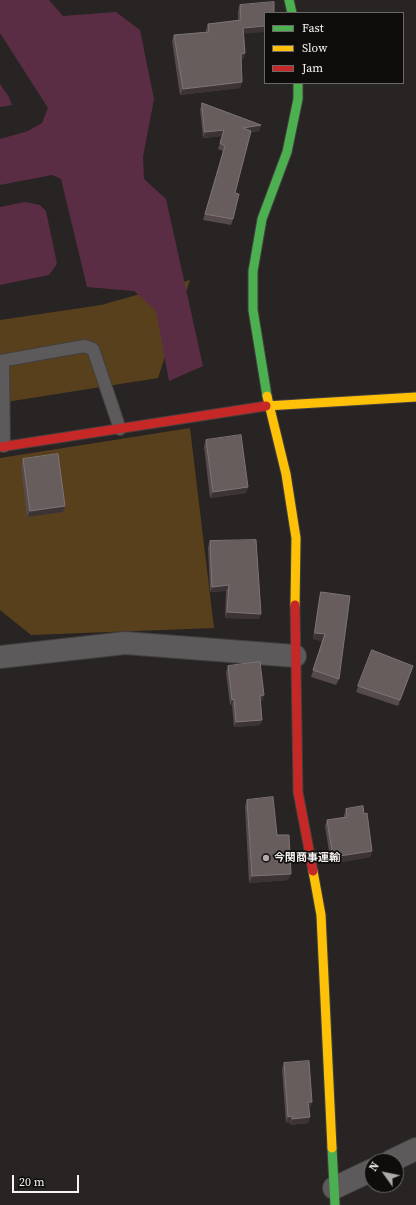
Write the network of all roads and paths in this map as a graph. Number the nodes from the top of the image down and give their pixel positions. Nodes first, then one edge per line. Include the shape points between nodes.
1 (289, 0) edge
2 (292, 12) edge
3 (298, 84) edge
4 (1, 361) edge
5 (416, 397) edge
6 (269, 406) junction
7 (120, 429) junction
8 (2, 447) edge
9 (295, 656) junction
10 (0, 657) edge
11 (416, 1149) edge
12 (404, 1155) edge
13 (364, 1176) edge
14 (334, 1197) edge

1 - 2 street
3 - 6 street via 298,99 287,152 262,219 253,271 253,310
4 - 7 lane via 84,346 93,349
4 - 8 lane
5 - 6 street
6 - 7 street
6 - 9 street via 286,474 296,538
7 - 8 street
9 - 10 street via 125,642
9 - 14 street via 298,792 321,915
11 - 12 street
13 - 14 street

